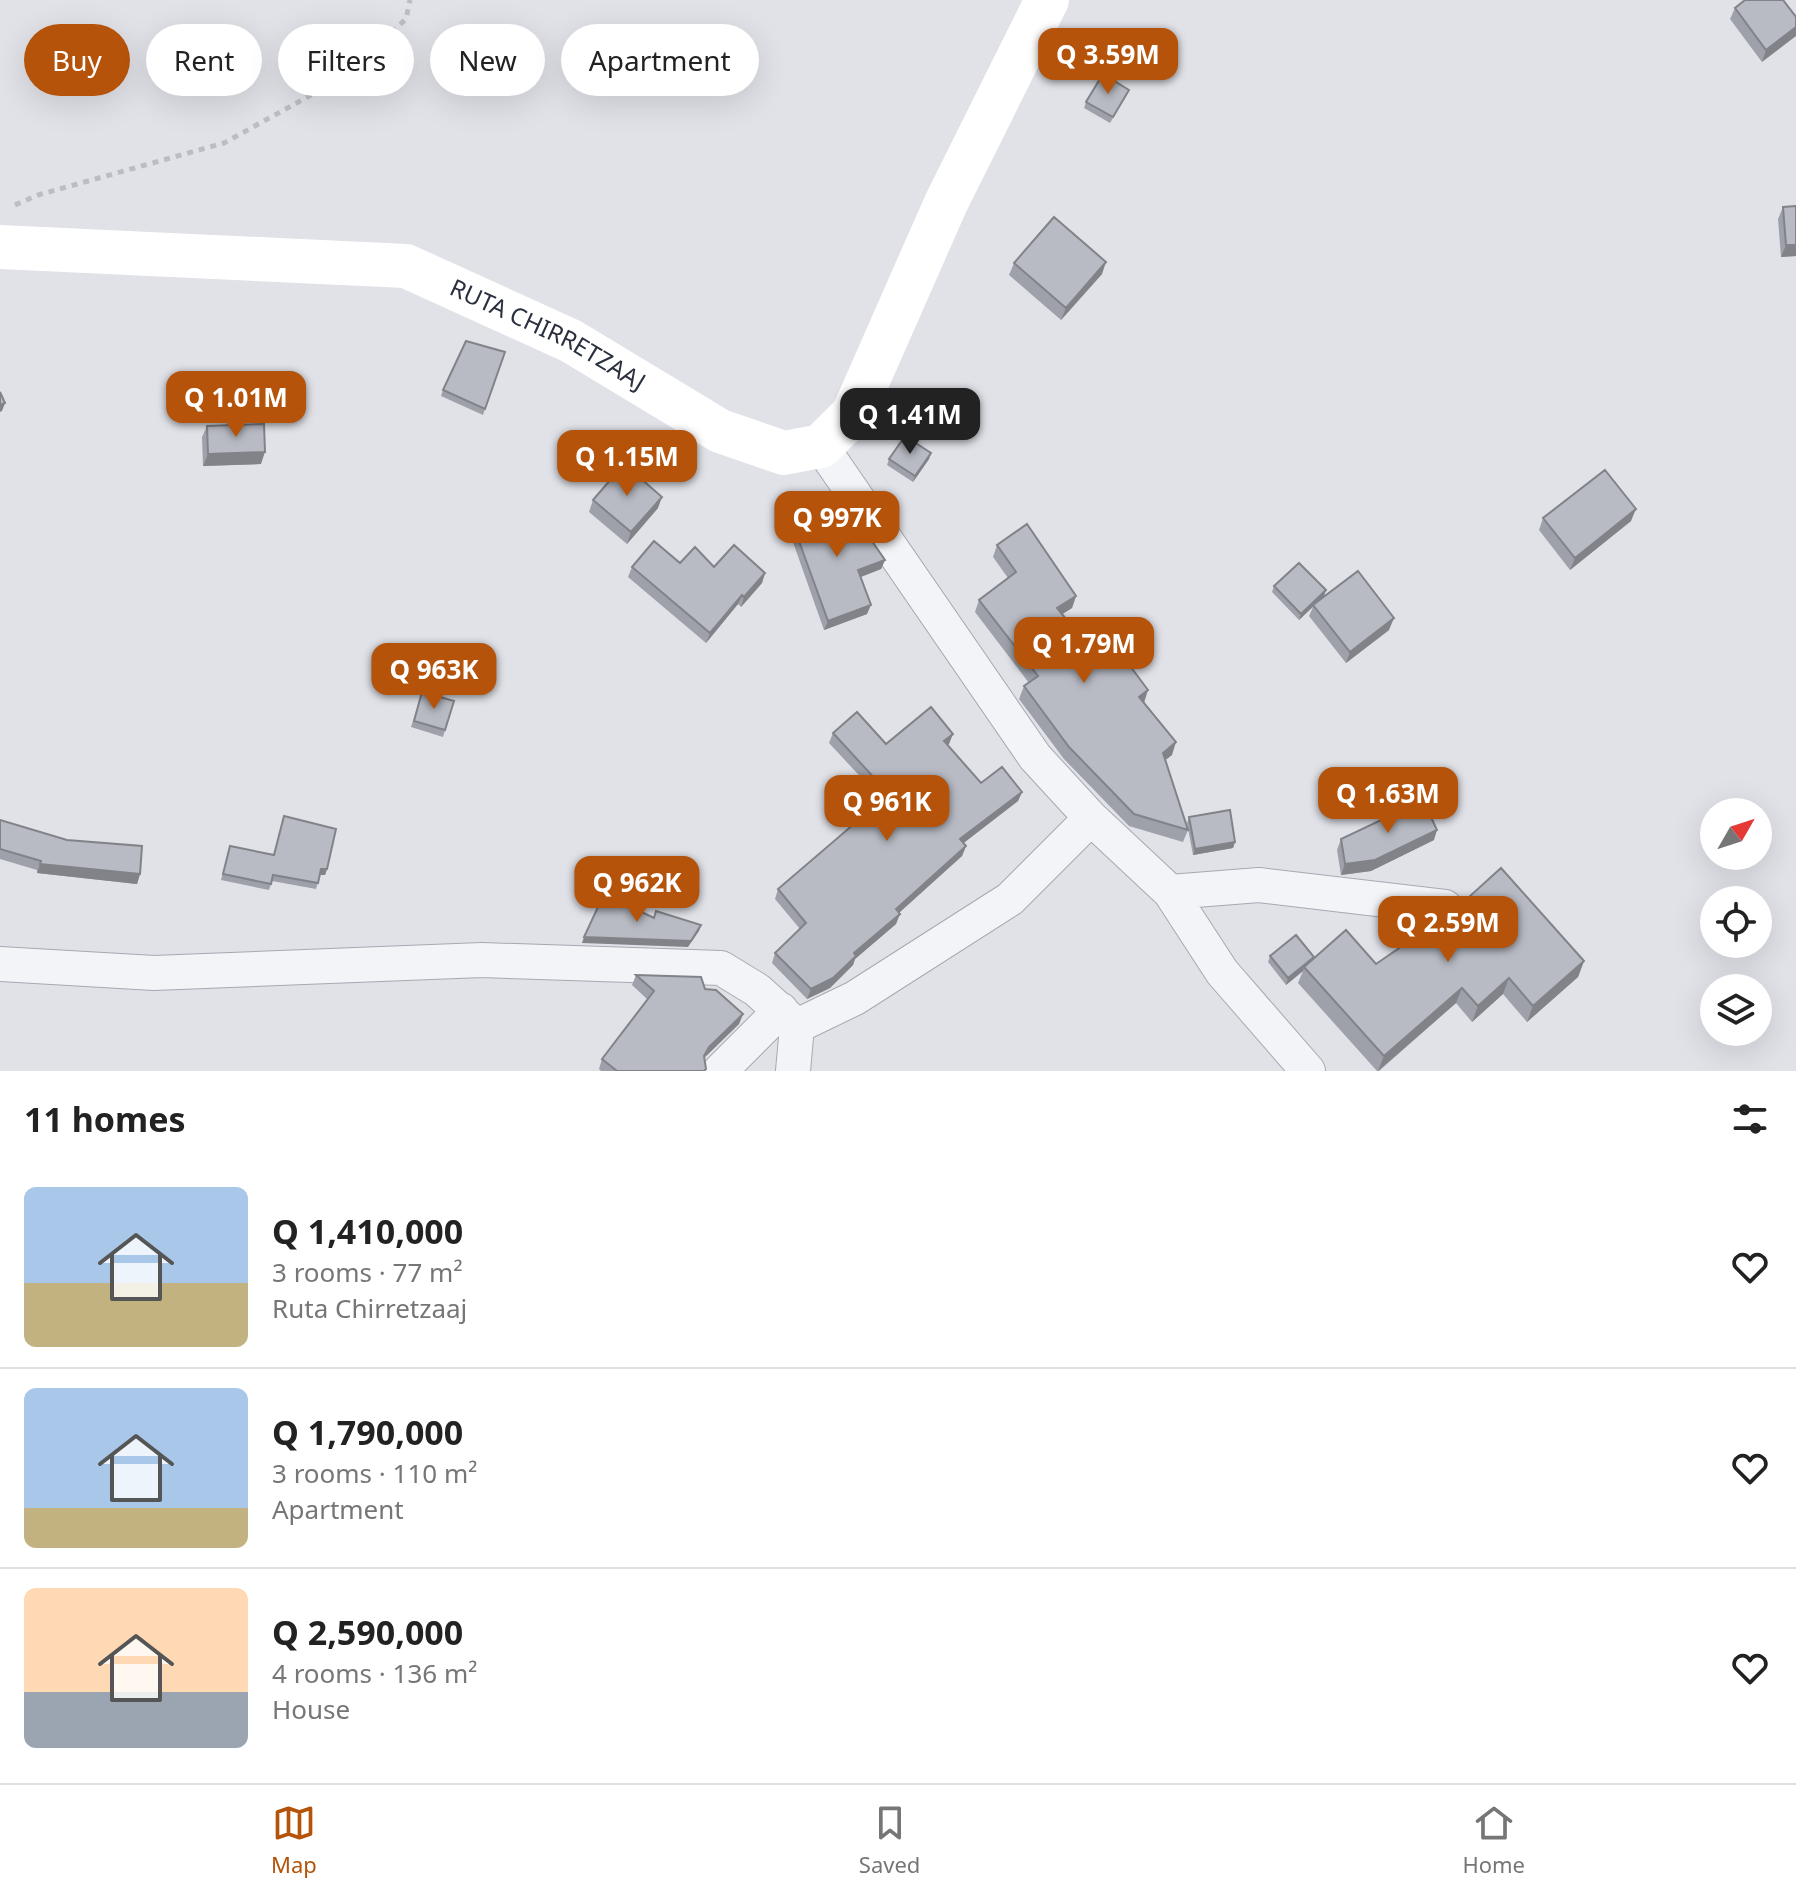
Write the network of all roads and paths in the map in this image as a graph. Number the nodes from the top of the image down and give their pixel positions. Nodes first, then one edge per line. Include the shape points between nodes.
1 (410, 0) edge
2 (1047, 0) edge
3 (5, 227) edge
4 (821, 446) junction
5 (1091, 818) junction
6 (1170, 892) junction
7 (1445, 907) dead end
8 (0, 964) edge
9 (789, 1018) junction
10 (720, 1071) edge
11 (793, 1071) edge
12 (1308, 1071) edge

1 - 3 path via 406,19 342,78 224,143 38,195
2 - 4 street via 946,203 853,414
3 - 4 street, RUTA CHIRRETZAAJ via 406,266 571,341 720,431 784,453
4 - 5 street via 1035,757
5 - 6 street
5 - 9 street via 1010,899 855,998
6 - 7 street via 1259,885
6 - 12 street via 1222,972
8 - 9 street via 154,973 482,960 721,968
9 - 10 street
9 - 11 street

